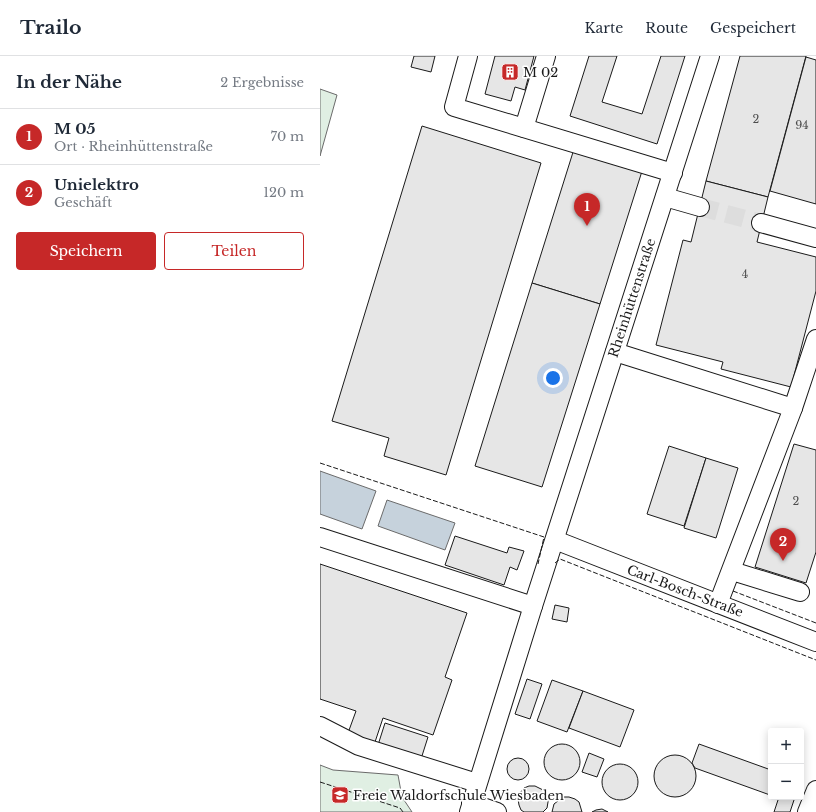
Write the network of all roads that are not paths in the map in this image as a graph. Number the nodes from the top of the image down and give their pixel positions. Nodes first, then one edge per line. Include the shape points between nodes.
1 (468, 56) edge
2 (546, 56) edge
3 (710, 56) edge
4 (524, 128) junction
5 (673, 173) junction
6 (665, 197) junction
7 (700, 207) tunnel mouth
8 (761, 223) tunnel mouth
9 (816, 238) edge
10 (816, 339) edge
11 (615, 352) junction
12 (793, 408) junction
13 (320, 537) edge
14 (555, 540) junction
15 (732, 571) junction
16 (800, 592) dead end
17 (718, 604) junction
18 (533, 606) junction
19 (816, 642) edge
20 (320, 726) edge
21 (478, 783) junction
22 (816, 790) edge
23 (470, 808) edge
24 (497, 812) edge
25 (807, 812) edge

1 - 4 street via 454,107
2 - 4 street
3 - 5 street, Rheinhüttenstraße
4 - 5 street
5 - 6 street, Rheinhüttenstraße
6 - 7 street
6 - 11 street, Rheinhüttenstraße
8 - 9 street
10 - 12 street
11 - 12 street
11 - 14 street, Rheinhüttenstraße
12 - 15 street
13 - 18 street
14 - 17 street, Carl-Bosch-Straße
14 - 18 street, Rheinhüttenstraße
15 - 16 street
15 - 17 street
17 - 19 street, Carl-Bosch-Straße
18 - 21 street, Rheinhüttenstraße
20 - 21 street via 359,746
21 - 23 street, Rheinhüttenstraße
22 - 25 street
23 - 24 street

